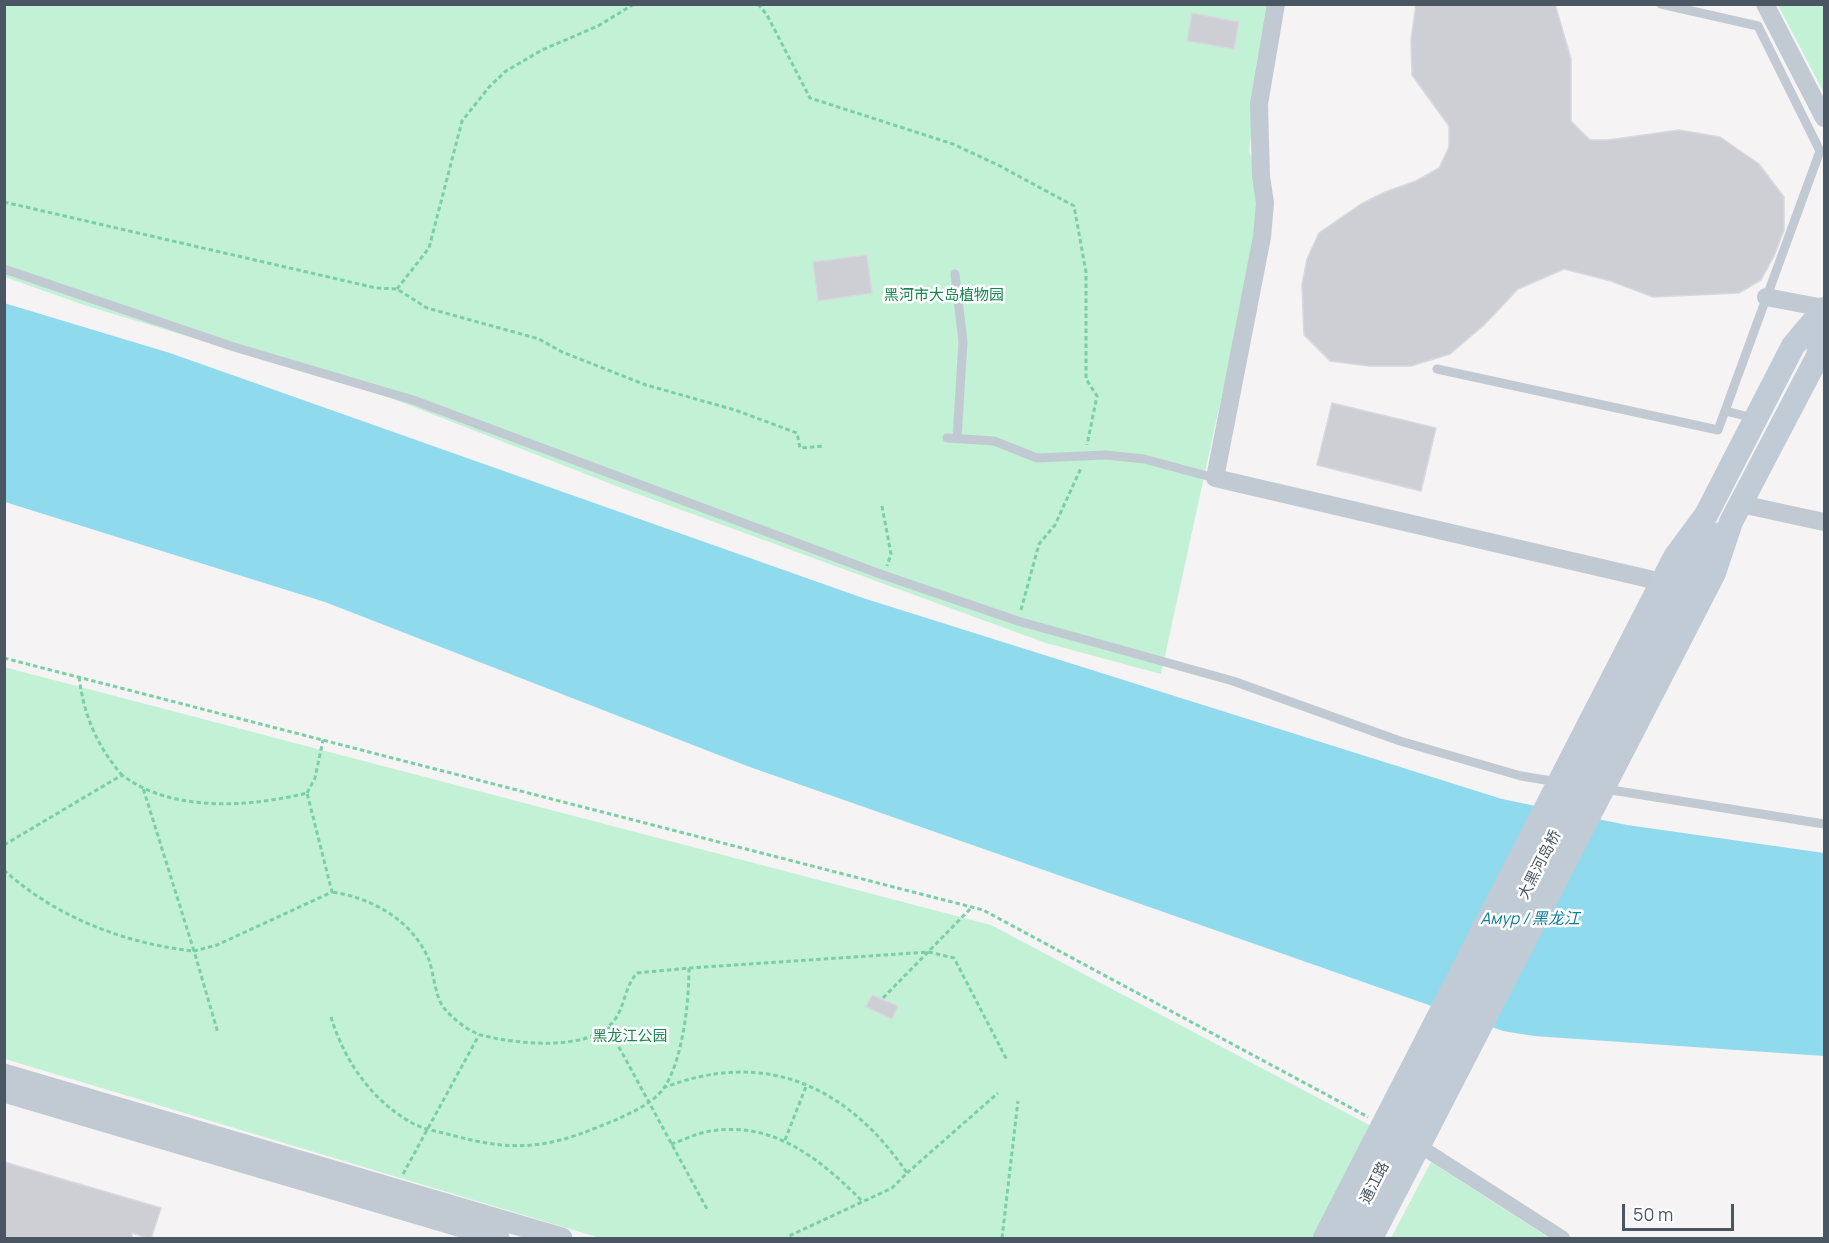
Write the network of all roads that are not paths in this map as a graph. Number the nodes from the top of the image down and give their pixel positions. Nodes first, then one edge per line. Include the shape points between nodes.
1 (1276, 4) edge
2 (1661, 4) edge
3 (1765, 4) edge
4 (1824, 118) edge
5 (4, 269) edge
6 (956, 274) dead end
7 (1767, 297) junction
8 (1824, 309) edge
9 (1437, 369) dead end
10 (1725, 411) junction
11 (1756, 419) junction
12 (1215, 478) junction
13 (1736, 513) junction
14 (1706, 515) junction
15 (1824, 522) edge
16 (1695, 566) junction
17 (1671, 598) junction
18 (1824, 824) edge
19 (4, 1074) edge
20 (4, 1092) edge
21 (1403, 1131) junction
22 (513, 1231) edge
23 (499, 1239) edge
24 (562, 1239) edge
25 (1325, 1239) edge
26 (1348, 1239) edge
27 (1371, 1239) edge
28 (1563, 1239) edge

1 - 12 street via 1259,104 1265,203 1262,237
2 - 7 lane via 1758,26 1820,151
3 - 4 street
5 - 18 lane via 234,347 413,399 883,575 1018,621 1233,681 1401,741 1521,776
6 - 12 lane via 963,342 952,438 994,441 1037,459 1106,455 1144,459
7 - 8 street
7 - 10 lane
8 - 11 main road via 1793,346
8 - 13 main road via 1818,356
9 - 10 lane via 1718,430
10 - 11 lane
11 - 14 main road
12 - 17 street
13 - 15 street
13 - 16 main road
13 - 17 main road via 1714,573
14 - 16 main road
14 - 17 main road via 1675,557
16 - 17 main road
17 - 21 main road, 大黑河岛桥
19 - 22 street
20 - 23 street
21 - 25 main road
21 - 26 main road, 通江路
21 - 27 main road
21 - 28 street
22 - 24 street

